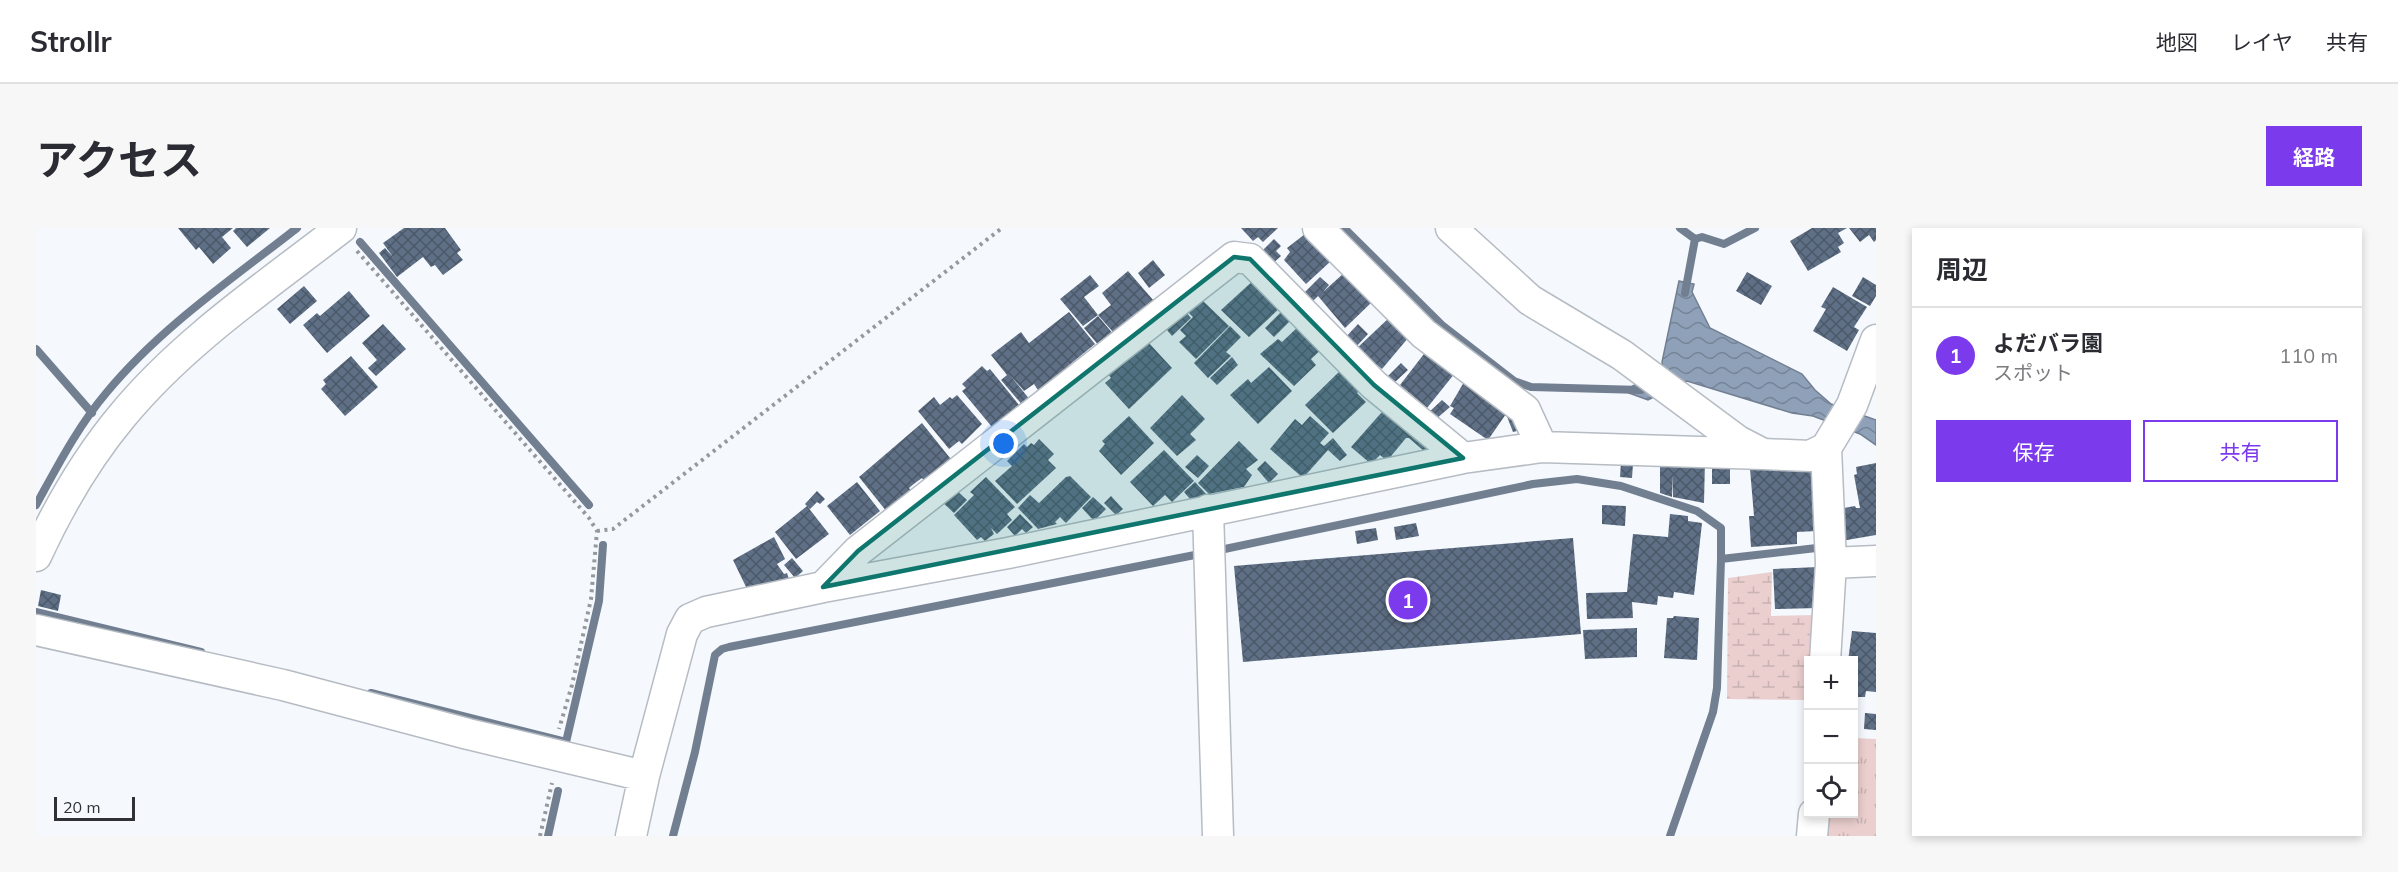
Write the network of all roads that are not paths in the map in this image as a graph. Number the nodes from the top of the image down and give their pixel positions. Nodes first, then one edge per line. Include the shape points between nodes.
1 (1318, 228) edge
2 (1451, 228) edge
3 (340, 229) edge
4 (1876, 340) edge
5 (1831, 441) junction
6 (1542, 447) junction
7 (1763, 454) junction
8 (1463, 458) junction
9 (1208, 510) junction
10 (1830, 553) junction
11 (36, 556) edge
12 (1876, 561) edge
13 (824, 587) junction
14 (36, 630) edge
15 (1825, 656) edge
16 (644, 776) junction
17 (1814, 818) edge
18 (631, 836) edge
19 (1218, 836) edge
20 (1812, 836) edge

1 - 6 street via 1424,334 1525,410
2 - 7 street via 1530,300 1648,373 1738,441
3 - 11 street via 208,332 123,415 51,523
4 - 5 street via 1852,405
5 - 7 street via 1810,456
5 - 10 street
6 - 7 street
6 - 8 street
8 - 9 street
8 - 13 street via 1374,385 1250,259 1234,257 858,551
9 - 13 street
9 - 19 street
10 - 12 street
10 - 15 street
13 - 16 street via 706,612 690,619 682,634
14 - 16 street via 558,746
16 - 18 street
17 - 20 street

